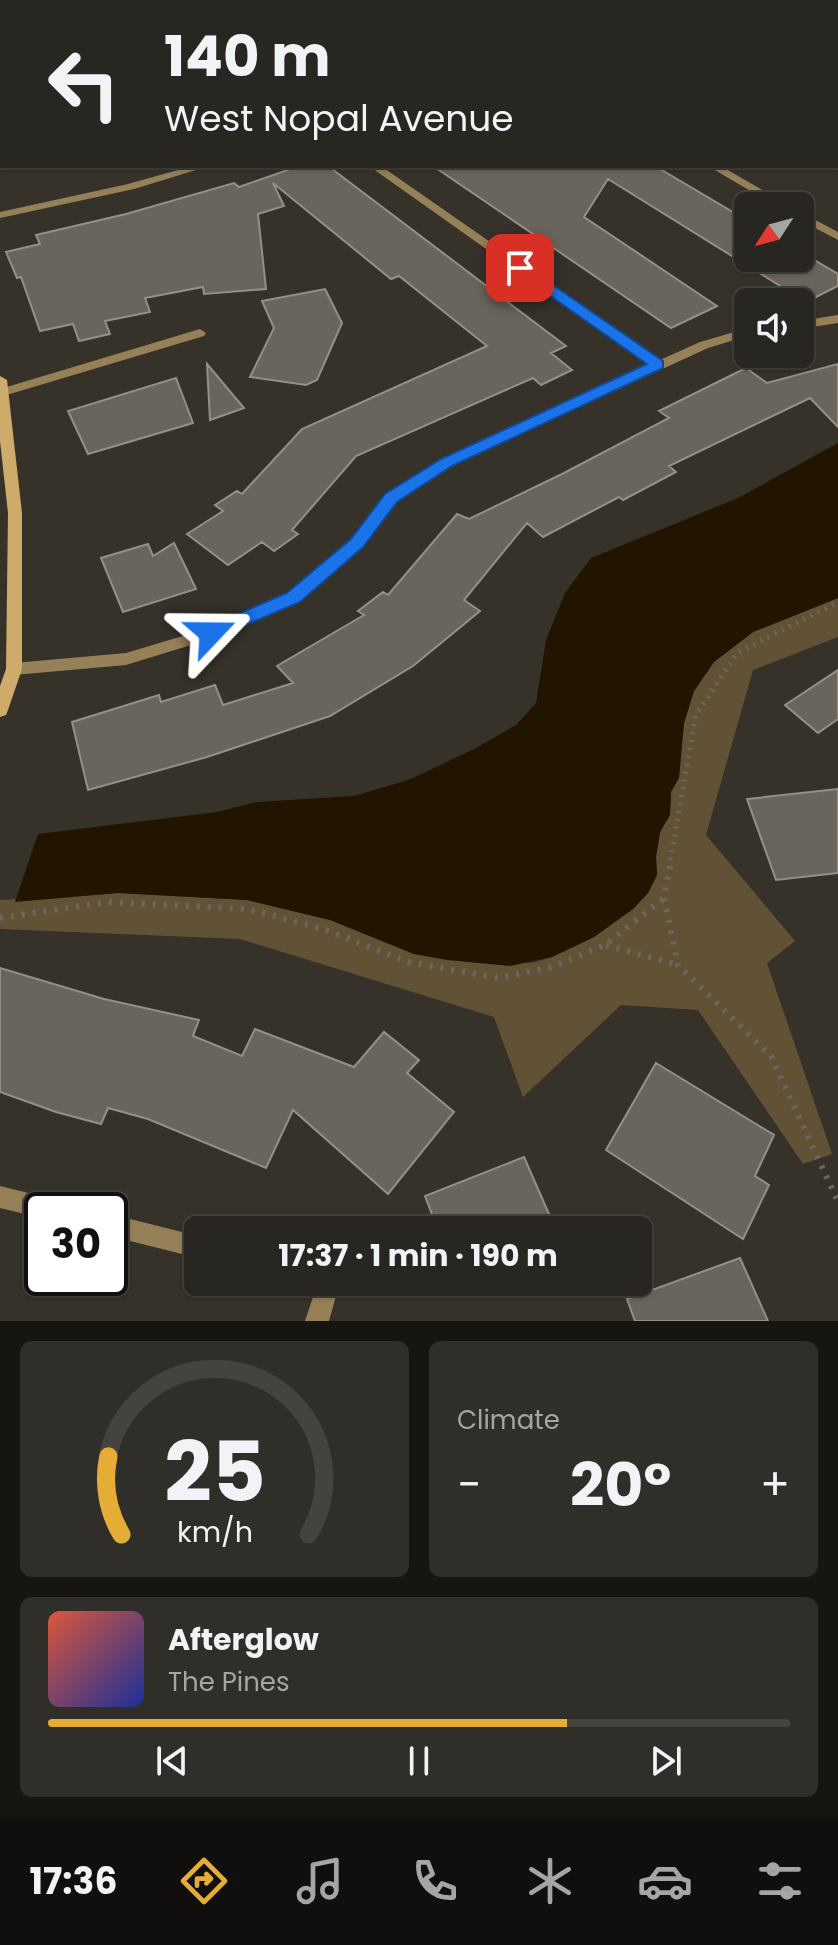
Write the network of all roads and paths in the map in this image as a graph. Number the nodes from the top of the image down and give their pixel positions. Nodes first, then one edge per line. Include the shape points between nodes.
1 (197, 168) edge
2 (377, 168) edge
3 (717, 168) edge
4 (759, 192) edge
5 (0, 215) edge
6 (814, 223) edge
7 (838, 237) edge
8 (838, 319) edge
9 (814, 323) edge
10 (200, 333) dead end
11 (734, 336) edge
12 (658, 365) junction
13 (1, 389) edge
14 (838, 602) edge
15 (14, 669) junction
16 (0, 710) edge
17 (664, 898) junction
18 (0, 918) edge
19 (605, 945) junction
20 (678, 965) junction
21 (0, 1197) edge
22 (838, 1202) edge
23 (24, 1203) edge
24 (128, 1230) edge
25 (184, 1244) edge
26 (325, 1296) edge
27 (317, 1321) edge

1 - 5 street
2 - 12 street
3 - 4 street
6 - 7 street
8 - 9 street
10 - 13 street
11 - 12 street
12 - 15 street via 436,470 391,498 357,543 294,597 211,633 126,659
13 - 15 street via 15,513
14 - 17 path via 737,653 696,715
15 - 16 street
17 - 19 path
17 - 20 path
18 - 19 path via 108,902 247,909 321,928 408,962 499,978 552,967
19 - 20 path
20 - 22 path via 771,1056
21 - 23 street
24 - 25 street
26 - 27 street

